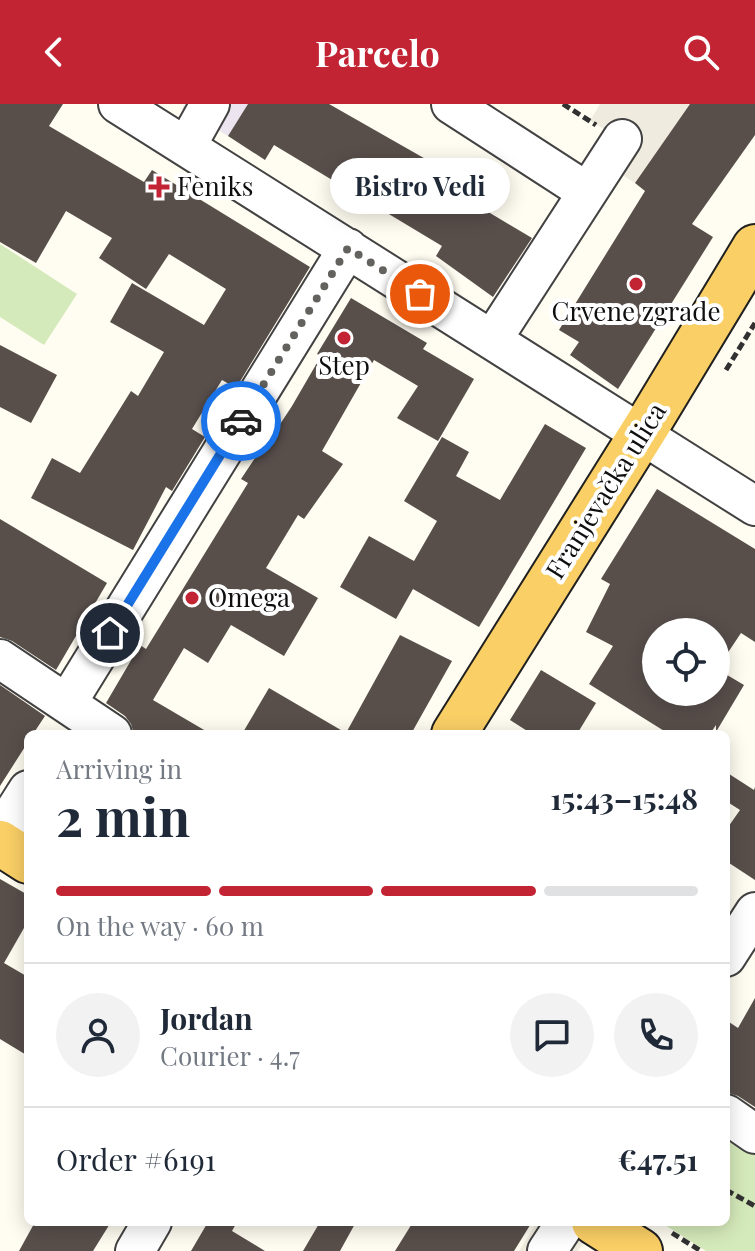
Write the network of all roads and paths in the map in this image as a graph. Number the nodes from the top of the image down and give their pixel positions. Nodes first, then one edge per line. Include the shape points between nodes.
1 (118, 104) edge
2 (210, 104) edge
3 (451, 104) edge
4 (622, 139) dead end
5 (186, 147) junction
6 (587, 192) junction
7 (755, 247) edge
8 (348, 248) junction
9 (492, 340) junction
10 (642, 434) junction
11 (755, 506) edge
12 (0, 659) edge
13 (70, 716) edge
14 (103, 730) edge
15 (457, 730) edge
16 (24, 796) edge
17 (0, 834) edge
18 (0, 843) edge
19 (24, 858) edge
20 (755, 912) edge
21 (730, 951) edge
22 (730, 1117) edge
23 (755, 1134) edge
24 (730, 1192) edge
25 (755, 1206) edge
26 (150, 1226) edge
27 (563, 1226) edge
28 (607, 1226) edge
29 (653, 1240) edge
30 (135, 1251) edge
31 (547, 1251) edge
32 (701, 1251) edge

1 - 5 street
2 - 5 street
3 - 6 street
4 - 6 street
5 - 8 street
6 - 9 street
7 - 10 main road, Franjevačka ulica
8 - 9 street
8 - 13 street
9 - 10 street
10 - 11 street
10 - 15 main road, Franjevačka ulica
12 - 13 street
13 - 14 street
16 - 17 street
18 - 19 main road
20 - 21 street
22 - 23 street
24 - 25 path
26 - 30 street
27 - 31 street
28 - 29 main road
29 - 32 path

